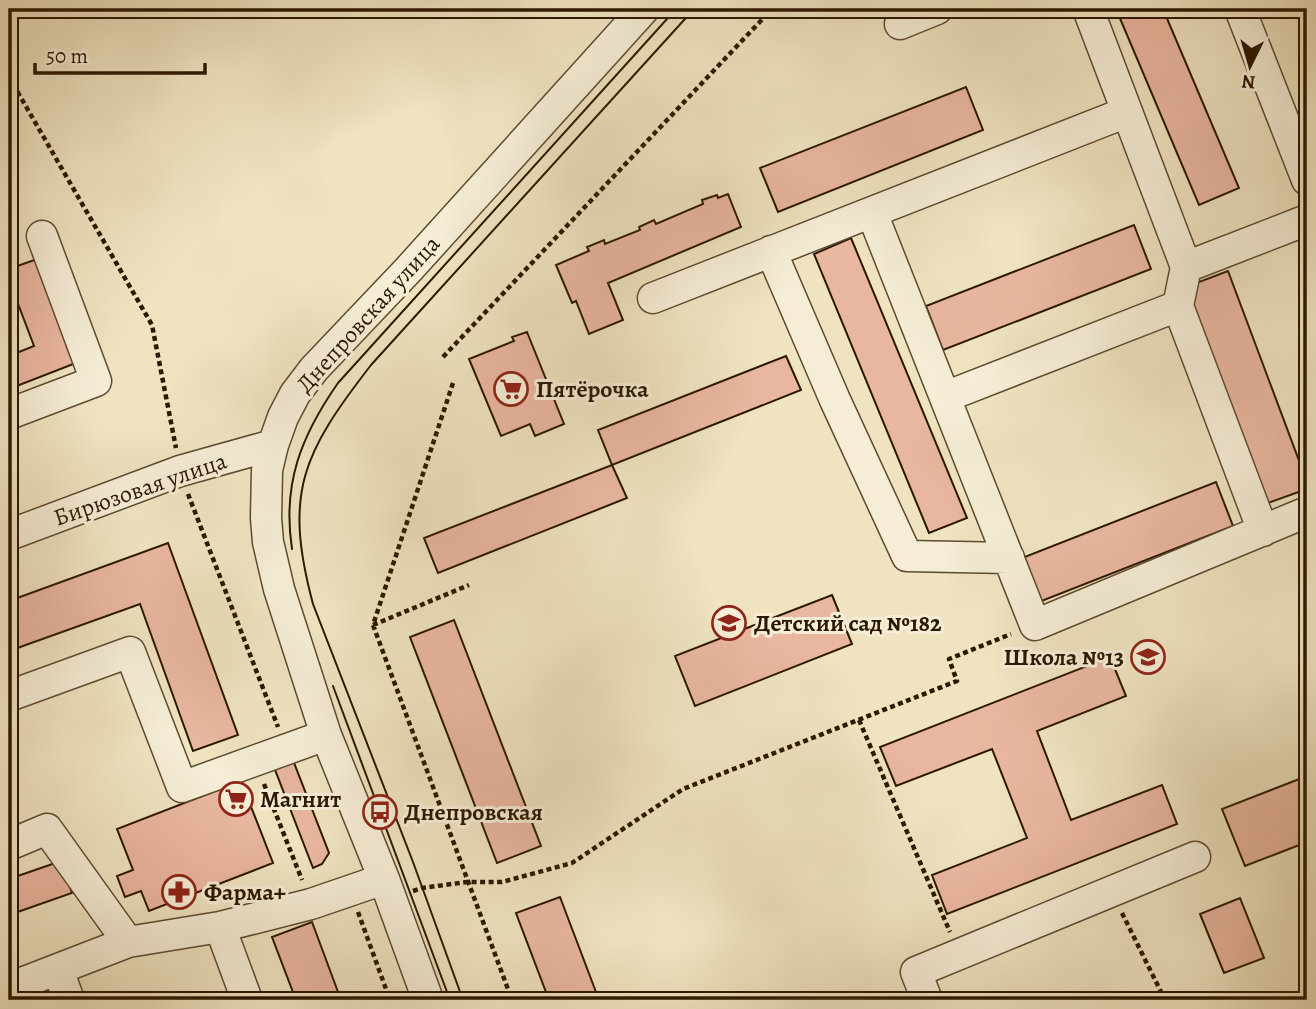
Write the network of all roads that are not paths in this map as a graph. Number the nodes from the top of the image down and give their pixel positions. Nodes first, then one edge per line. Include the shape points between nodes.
1 (644, 9) edge
2 (937, 9) edge
3 (1088, 9) edge
4 (1240, 9) edge
5 (900, 24) dead end
6 (1127, 112) junction
7 (1299, 133) edge
8 (1307, 180) edge
9 (872, 213) junction
10 (1307, 220) edge
11 (43, 236) dead end
12 (771, 251) junction
13 (1186, 267) junction
14 (653, 298) dead end
15 (1178, 306) junction
16 (945, 397) junction
17 (9, 414) edge
18 (273, 445) junction
19 (1307, 512) edge
20 (1263, 531) junction
21 (9, 535) edge
22 (1009, 558) junction
23 (9, 696) edge
24 (326, 735) junction
25 (9, 845) edge
26 (1195, 857) dead end
27 (387, 887) junction
28 (220, 928) junction
29 (128, 942) junction
30 (58, 970) junction
31 (9, 988) edge
32 (69, 1000) edge
33 (247, 1000) edge
34 (428, 1000) edge
35 (927, 1000) edge

1 - 18 street, Днепровская улица via 314,369 295,394
2 - 5 street
3 - 6 street
4 - 7 street
6 - 9 street
6 - 13 street
7 - 8 street
9 - 12 street
9 - 16 street
10 - 13 street
11 - 17 street via 96,380
12 - 14 street
12 - 22 street via 907,556
13 - 15 street
15 - 16 street
15 - 20 street
16 - 22 street
18 - 21 street, Бирюзовая улица via 180,471
18 - 24 street, Днепровская улица via 267,470 268,542
19 - 20 street
20 - 22 street via 1035,625
23 - 24 street via 130,652 182,787
24 - 27 street, Днепровская улица
25 - 29 street via 47,830
26 - 35 street via 916,972
27 - 28 street via 351,891
27 - 34 street, Днепровская улица
28 - 29 street
28 - 33 street
29 - 30 street
30 - 31 street
30 - 32 street

